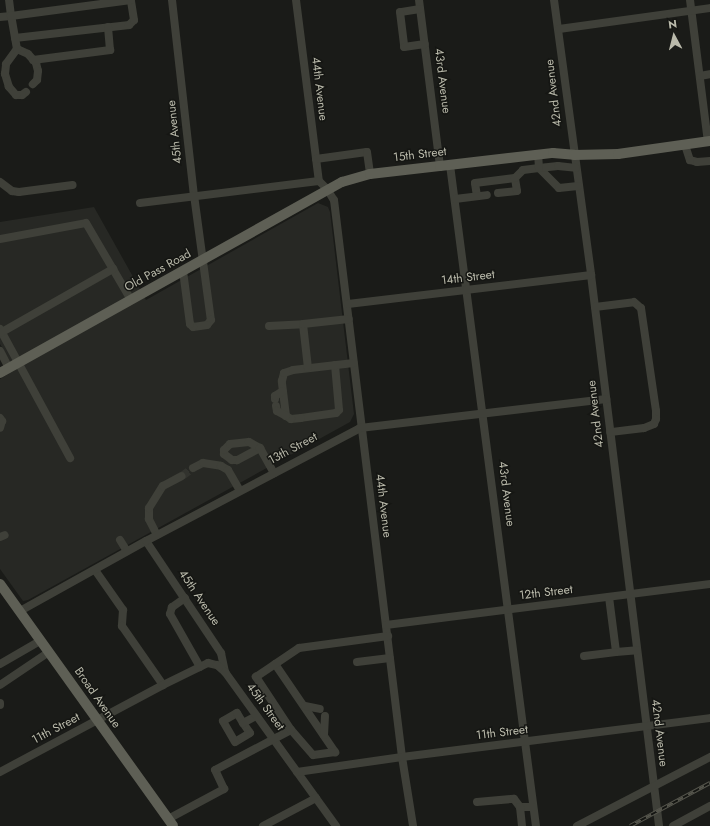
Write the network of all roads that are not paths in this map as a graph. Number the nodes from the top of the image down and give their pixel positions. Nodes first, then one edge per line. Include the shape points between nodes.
1 (10, 0) edge
2 (131, 0) edge
3 (172, 0) edge
4 (296, 0) edge
5 (419, 0) edge
6 (554, 0) edge
7 (690, 0) edge
8 (710, 8) edge
9 (420, 9) junction
10 (691, 11) junction
11 (11, 16) junction
12 (0, 17) edge
13 (108, 27) junction
14 (559, 29) junction
15 (15, 38) junction
16 (425, 44) junction
17 (17, 49) junction
18 (33, 60) junction
19 (710, 74) edge
20 (700, 76) junction
21 (33, 84) dead end
22 (26, 92) dead end
23 (709, 142) edge
24 (685, 145) junction
25 (538, 155) junction
26 (574, 155) junction
27 (316, 159) junction
28 (710, 161) edge
29 (450, 165) junction
30 (440, 166) junction
31 (539, 168) junction
32 (576, 168) junction
33 (370, 174) junction
34 (515, 178) junction
35 (319, 181) junction
36 (0, 182) edge
37 (73, 185) dead end
38 (578, 186) junction
39 (327, 189) junction
40 (498, 193) dead end
41 (194, 195) junction
42 (487, 195) dead end
43 (477, 196) junction
44 (455, 199) junction
45 (140, 203) dead end
46 (0, 239) edge
47 (203, 260) junction
48 (113, 269) junction
49 (183, 271) junction
50 (591, 275) junction
51 (468, 290) junction
52 (131, 300) junction
53 (348, 304) junction
54 (595, 307) junction
55 (349, 319) junction
56 (303, 324) junction
57 (269, 326) dead end
58 (1, 330) edge
59 (0, 351) edge
60 (18, 363) junction
61 (354, 363) junction
62 (335, 365) junction
63 (308, 368) junction
64 (4, 371) edge
65 (283, 392) junction
66 (606, 399) junction
67 (484, 413) junction
68 (286, 416) junction
69 (0, 418) edge
70 (0, 428) edge
71 (360, 428) junction
72 (610, 432) junction
73 (260, 448) dead end
74 (70, 458) dead end
75 (193, 468) tunnel mouth
76 (274, 473) junction
77 (182, 476) tunnel mouth
78 (240, 491) junction
79 (157, 535) junction
80 (120, 540) dead end
81 (146, 541) junction
82 (127, 551) junction
83 (95, 570) junction
84 (0, 584) edge
85 (710, 584) edge
86 (630, 594) junction
87 (609, 597) junction
88 (185, 598) junction
89 (509, 610) junction
90 (20, 611) junction
91 (386, 625) junction
92 (388, 636) junction
93 (40, 640) junction
94 (637, 650) junction
95 (49, 652) junction
96 (616, 652) junction
97 (584, 656) dead end
98 (390, 658) junction
99 (357, 662) dead end
100 (208, 663) joint
101 (0, 664) edge
102 (275, 664) junction
103 (200, 667) junction
104 (225, 672) junction
105 (0, 685) edge
106 (163, 685) junction
107 (305, 706) junction
108 (256, 716) junction
109 (710, 718) edge
110 (97, 720) junction
111 (243, 723) dead end
112 (646, 726) junction
113 (291, 730) junction
114 (324, 735) junction
115 (273, 740) junction
116 (525, 742) junction
117 (402, 757) junction
118 (710, 757) edge
119 (0, 772) edge
120 (297, 772) junction
121 (654, 786) junction
122 (316, 798) junction
123 (477, 802) dead end
124 (710, 806) edge
125 (520, 807) junction
126 (533, 807) junction
127 (170, 823) edge
128 (263, 826) edge
129 (336, 826) edge
130 (413, 826) edge
131 (522, 826) edge
132 (536, 826) edge
133 (577, 826) edge
134 (659, 826) edge
135 (673, 826) edge

1 - 11 street
2 - 11 street
2 - 13 street via 134,20 129,25
3 - 41 street, 45th Avenue
4 - 27 street, 44th Avenue
5 - 9 street, 43rd Avenue
6 - 14 street, 42nd Avenue
7 - 10 street
8 - 10 street
9 - 16 street, 43rd Avenue
9 - 16 street via 400,12 404,47
10 - 14 street
10 - 20 street
11 - 12 street
11 - 15 street
13 - 15 street
13 - 18 street via 110,50
14 - 26 street, 42nd Avenue
15 - 17 street
16 - 30 street, 43rd Avenue
17 - 18 street via 28,54
17 - 22 street via 6,64 5,74 9,87 16,95
18 - 21 street via 38,71 37,80
19 - 20 street
20 - 23 street
23 - 24 main road, 15th Street
24 - 26 main road, 15th Street via 618,154
24 - 28 street via 690,160
25 - 26 main road, 15th Street
25 - 29 main road, 15th Street
25 - 31 street
26 - 32 street, 42nd Avenue
27 - 33 street via 367,152
27 - 35 street, 44th Avenue
29 - 30 main road, 15th Street
29 - 44 street, 43rd Avenue
30 - 33 main road, 15th Street
31 - 32 street
31 - 34 street via 523,170
31 - 38 street via 559,188
32 - 38 street, 42nd Avenue
33 - 39 main road, 15th Street
34 - 40 street via 517,191
34 - 43 street via 475,183
35 - 39 street
35 - 41 street
36 - 37 street via 12,191 19,192
38 - 50 street, 42nd Avenue
39 - 47 main road, Old Pass Road
39 - 53 street, 44th Avenue via 334,200
41 - 45 street
41 - 47 street, 45th Avenue
42 - 43 street
43 - 44 street
44 - 51 street, 43rd Avenue
46 - 48 street via 86,223
47 - 49 main road, Old Pass Road
47 - 49 street, 45th Avenue via 211,320 207,325 193,327 190,324
48 - 52 street
48 - 58 street
49 - 52 main road, Old Pass Road
50 - 51 street, 14th Street
50 - 54 street, 42nd Avenue
51 - 53 street, 14th Street
51 - 67 street, 43rd Avenue
52 - 60 main road, Old Pass Road
53 - 55 street, 44th Avenue
54 - 66 street, 42nd Avenue
54 - 72 street via 634,302 641,308 656,411 654,424 644,428
55 - 56 street
55 - 61 street, 44th Avenue
56 - 57 street
56 - 63 street
58 - 60 street
59 - 64 street
60 - 64 main road, Old Pass Road
60 - 74 street
61 - 62 street
61 - 71 street, 44th Avenue
62 - 63 street
62 - 68 street via 339,410 336,413 301,418 292,419
63 - 65 street via 284,374
65 - 68 street
65 - 68 street via 275,396 275,403 277,411
66 - 67 street, 13th Street
66 - 72 street, 42nd Avenue
67 - 71 street, 13th Street
67 - 89 street, 43rd Avenue
69 - 70 street
71 - 76 street, 13th Street
71 - 91 street, 44th Avenue
72 - 86 street, 42nd Avenue
73 - 76 street
75 - 78 street via 203,464 221,466 228,470
76 - 78 street, 13th Street
77 - 79 street via 163,486 149,508 149,519
78 - 79 street, 13th Street
79 - 81 street, 13th Street
80 - 82 street
81 - 82 street, 13th Street
81 - 88 street, 45th Avenue
82 - 83 street, 13th Street
83 - 90 street, 13th Street
83 - 106 street via 123,610 122,626
84 - 90 main road, Broad Avenue
85 - 86 street, 12th Street
86 - 87 street, 12th Street
86 - 94 street, 42nd Avenue
87 - 89 street, 12th Street
87 - 96 street
88 - 103 street via 172,607 170,614
88 - 104 street, 45th Avenue via 221,653
89 - 91 street, 12th Street
89 - 116 street, 43rd Avenue
90 - 93 main road, Broad Avenue
91 - 92 street, 44th Avenue
92 - 98 street, 44th Avenue
92 - 102 street via 299,648
93 - 95 main road, Broad Avenue
93 - 101 street
94 - 96 street
94 - 112 street, 42nd Avenue
95 - 105 street
95 - 110 main road, Broad Avenue
96 - 97 street
98 - 99 street
98 - 117 street, 44th Avenue
100 - 103 street, 11th Street
100 - 104 street, 45th Street via 217,665
102 - 107 street
102 - 113 street via 256,677
103 - 106 street, 11th Street
104 - 108 street, 45th Street
106 - 110 street, 11th Street
107 - 114 street
107 - 114 street via 322,712
108 - 111 street
108 - 115 street, 45th Street
109 - 112 street, 11th Street
110 - 119 street, 11th Street
110 - 127 main road, Broad Avenue
112 - 116 street, 11th Street
112 - 121 street, 42nd Avenue
113 - 114 street via 313,755 335,752
113 - 115 street
115 - 120 street, 45th Street
115 - 127 street via 215,770 224,789
116 - 117 street, 11th Street
116 - 126 street, 43rd Avenue
117 - 120 street, 11th Street
117 - 130 street, 44th Avenue
118 - 121 street
120 - 122 street
121 - 133 street
121 - 134 street, 42nd Avenue
122 - 128 street
122 - 129 street
123 - 125 street via 514,799
124 - 135 street
125 - 126 street
125 - 131 street
126 - 132 street, 43rd Avenue

